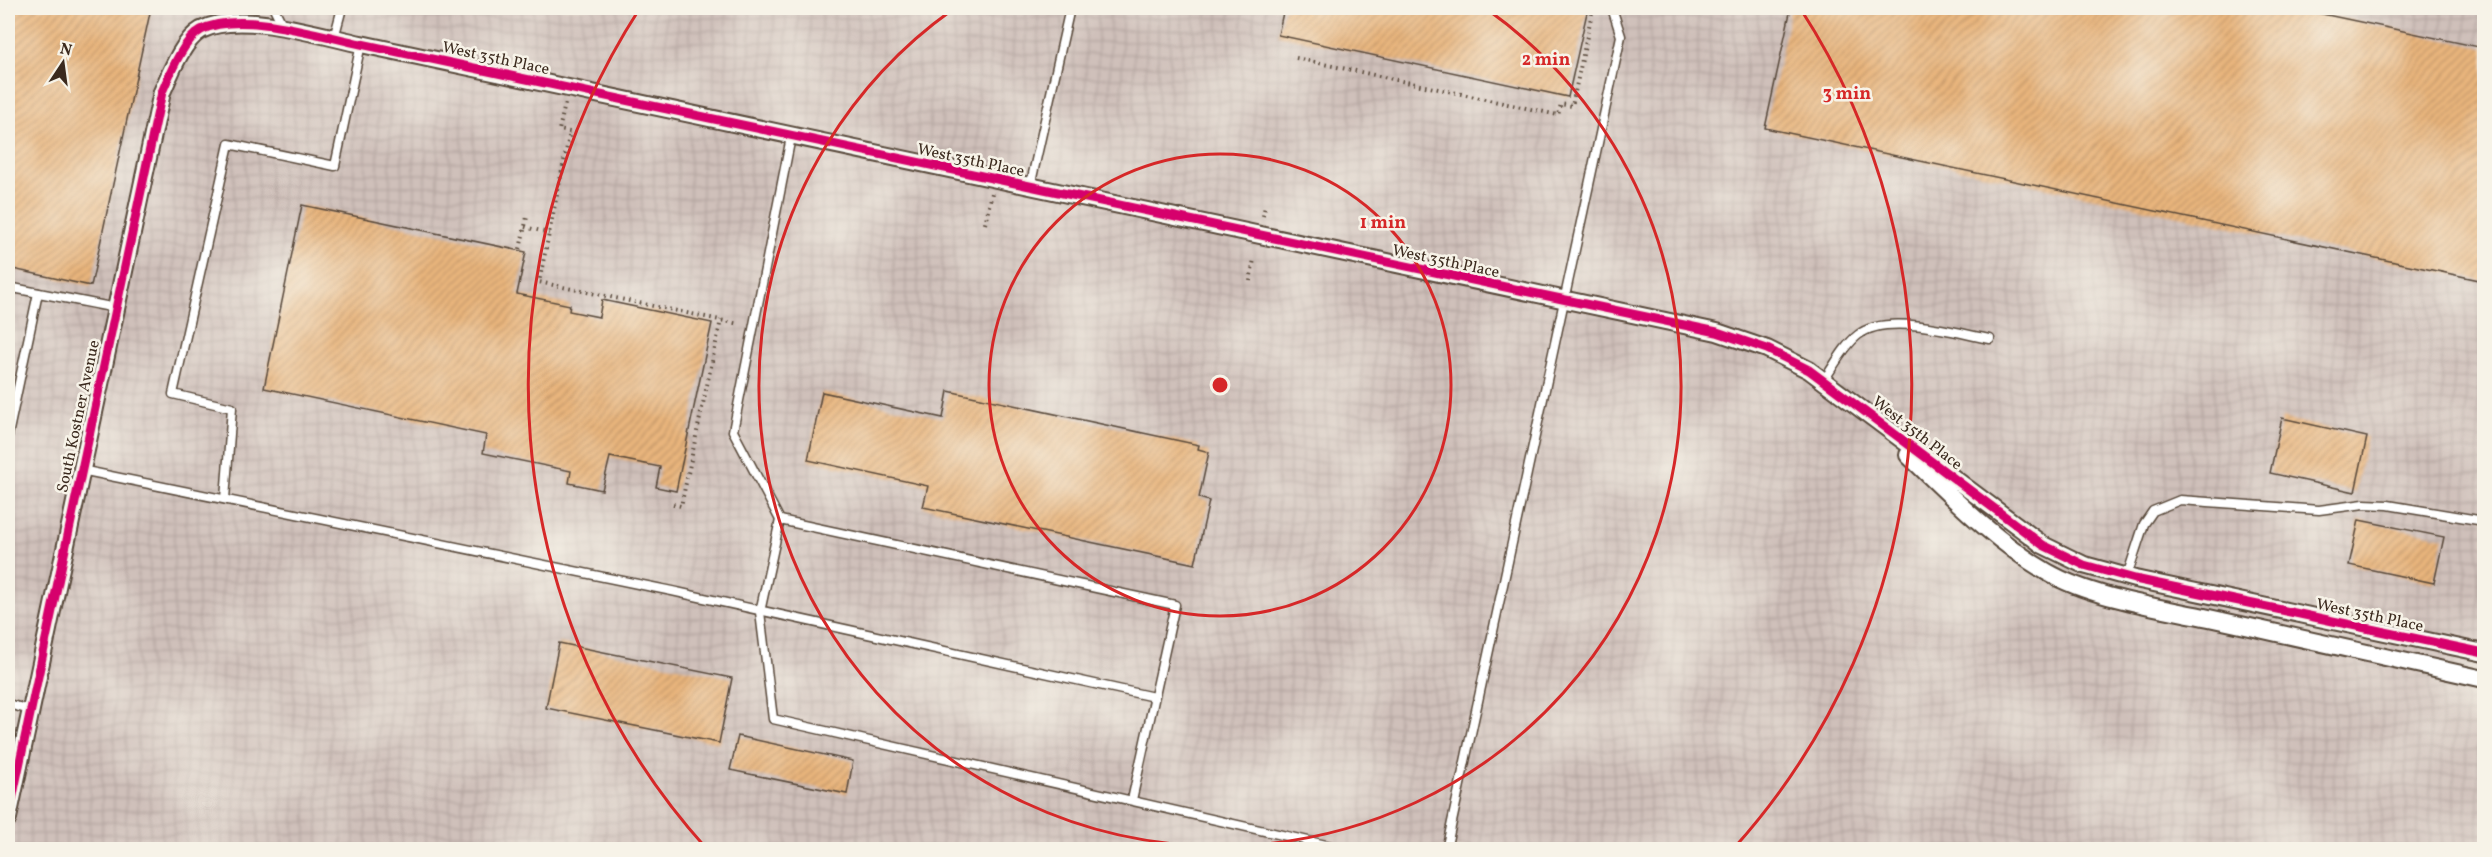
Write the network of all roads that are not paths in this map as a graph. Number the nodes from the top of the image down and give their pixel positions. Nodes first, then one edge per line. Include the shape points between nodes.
1 (274, 8) edge
2 (342, 8) edge
3 (1070, 8) edge
4 (1612, 8) edge
5 (284, 28) junction
6 (199, 31) joint
7 (334, 38) junction
8 (361, 44) junction
9 (791, 136) junction
10 (1030, 187) junction
11 (8, 287) edge
12 (38, 293) junction
13 (1567, 300) junction
14 (116, 308) junction
15 (1990, 339) dead end
16 (1824, 380) junction
17 (1849, 397) junction
18 (8, 435) edge
19 (81, 470) junction
20 (225, 500) junction
21 (780, 520) junction
22 (2484, 521) edge
23 (2127, 576) junction
24 (760, 612) junction
25 (2484, 653) edge
26 (2484, 679) edge
27 (1154, 697) junction
28 (8, 704) edge
29 (30, 710) junction
30 (1132, 800) junction
31 (8, 818) edge
32 (1348, 849) edge
33 (1446, 849) edge

1 - 5 lane
2 - 7 lane
3 - 10 lane
4 - 13 lane via 1621,36
5 - 6 street, West 35th Place via 225,21
5 - 7 street, West 35th Place
6 - 14 street, South Kostner Avenue via 176,60 162,92
7 - 8 street, West 35th Place
8 - 9 street, West 35th Place
8 - 20 lane via 335,166 229,144 173,394 232,408
9 - 10 street, West 35th Place
9 - 21 lane via 734,431
10 - 13 street, West 35th Place
11 - 12 lane
12 - 14 lane
12 - 18 lane
13 - 16 street, West 35th Place via 1716,332 1767,349
13 - 33 lane
14 - 19 street, South Kostner Avenue
15 - 16 lane via 1923,326 1874,327 1857,335
16 - 17 street, West 35th Place
17 - 23 street, West 35th Place via 2043,545 2084,565
17 - 26 street, West 35th Place via 1967,512 2010,548 2049,573 2091,590 2150,605
19 - 20 lane
19 - 29 street, South Kostner Avenue
20 - 24 lane
21 - 24 lane
21 - 27 lane via 1175,605
22 - 23 lane via 2388,505 2319,510 2181,500 2153,511 2144,524
23 - 25 street, West 35th Place
24 - 27 lane
24 - 30 lane via 773,719
27 - 30 lane
28 - 29 lane
29 - 31 street, South Kostner Avenue
30 - 32 lane

